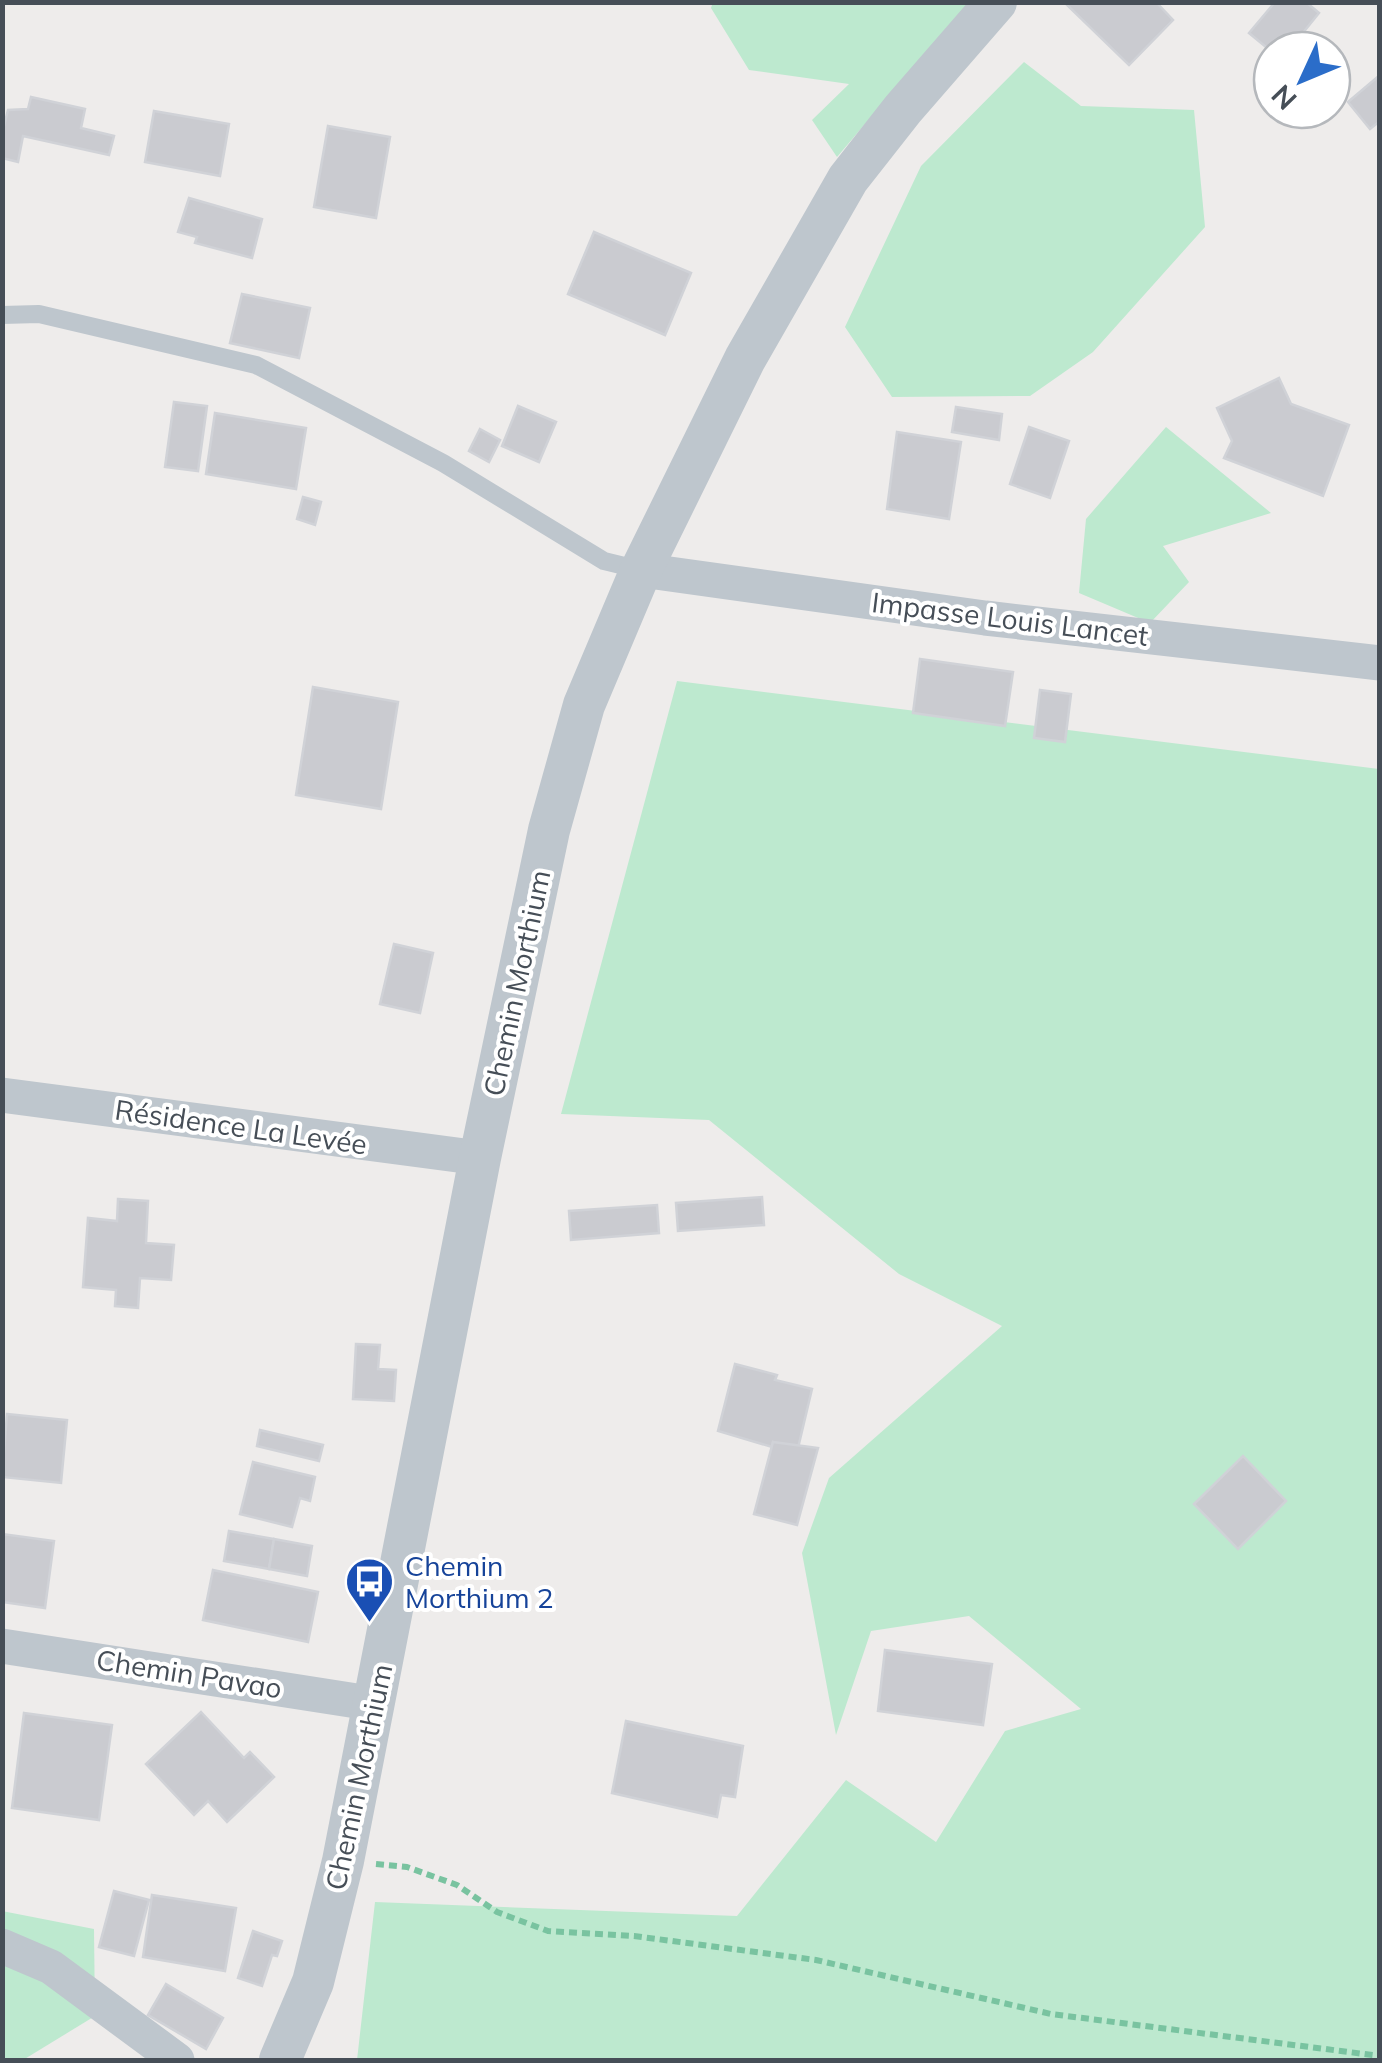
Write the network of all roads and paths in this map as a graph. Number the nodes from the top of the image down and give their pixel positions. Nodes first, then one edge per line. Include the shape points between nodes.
1 (996, 2) edge
2 (2, 315) edge
3 (641, 570) junction
4 (1380, 663) edge
5 (2, 1095) edge
6 (480, 1158) junction
7 (2, 1646) edge
8 (376, 1704) junction
9 (343, 1861) junction
10 (2, 1946) edge
11 (1380, 2056) edge
12 (176, 2060) edge
13 (280, 2060) edge

1 - 3 street, Chemin Morthium via 848,178 745,359
2 - 3 lane via 40,314 256,366 443,464 604,560
3 - 4 street, Impasse Louis Lancet
3 - 6 street, Chemin Morthium via 584,705 549,830
5 - 6 street, Résidence La Levée
6 - 8 street, Chemin Morthium
7 - 8 street, Chemin Pavao
8 - 9 street, Chemin Morthium
9 - 11 path via 407,1867 548,1931 816,1960 1051,2014
9 - 13 street, Chemin Morthium via 312,1982
10 - 12 street via 51,1967

